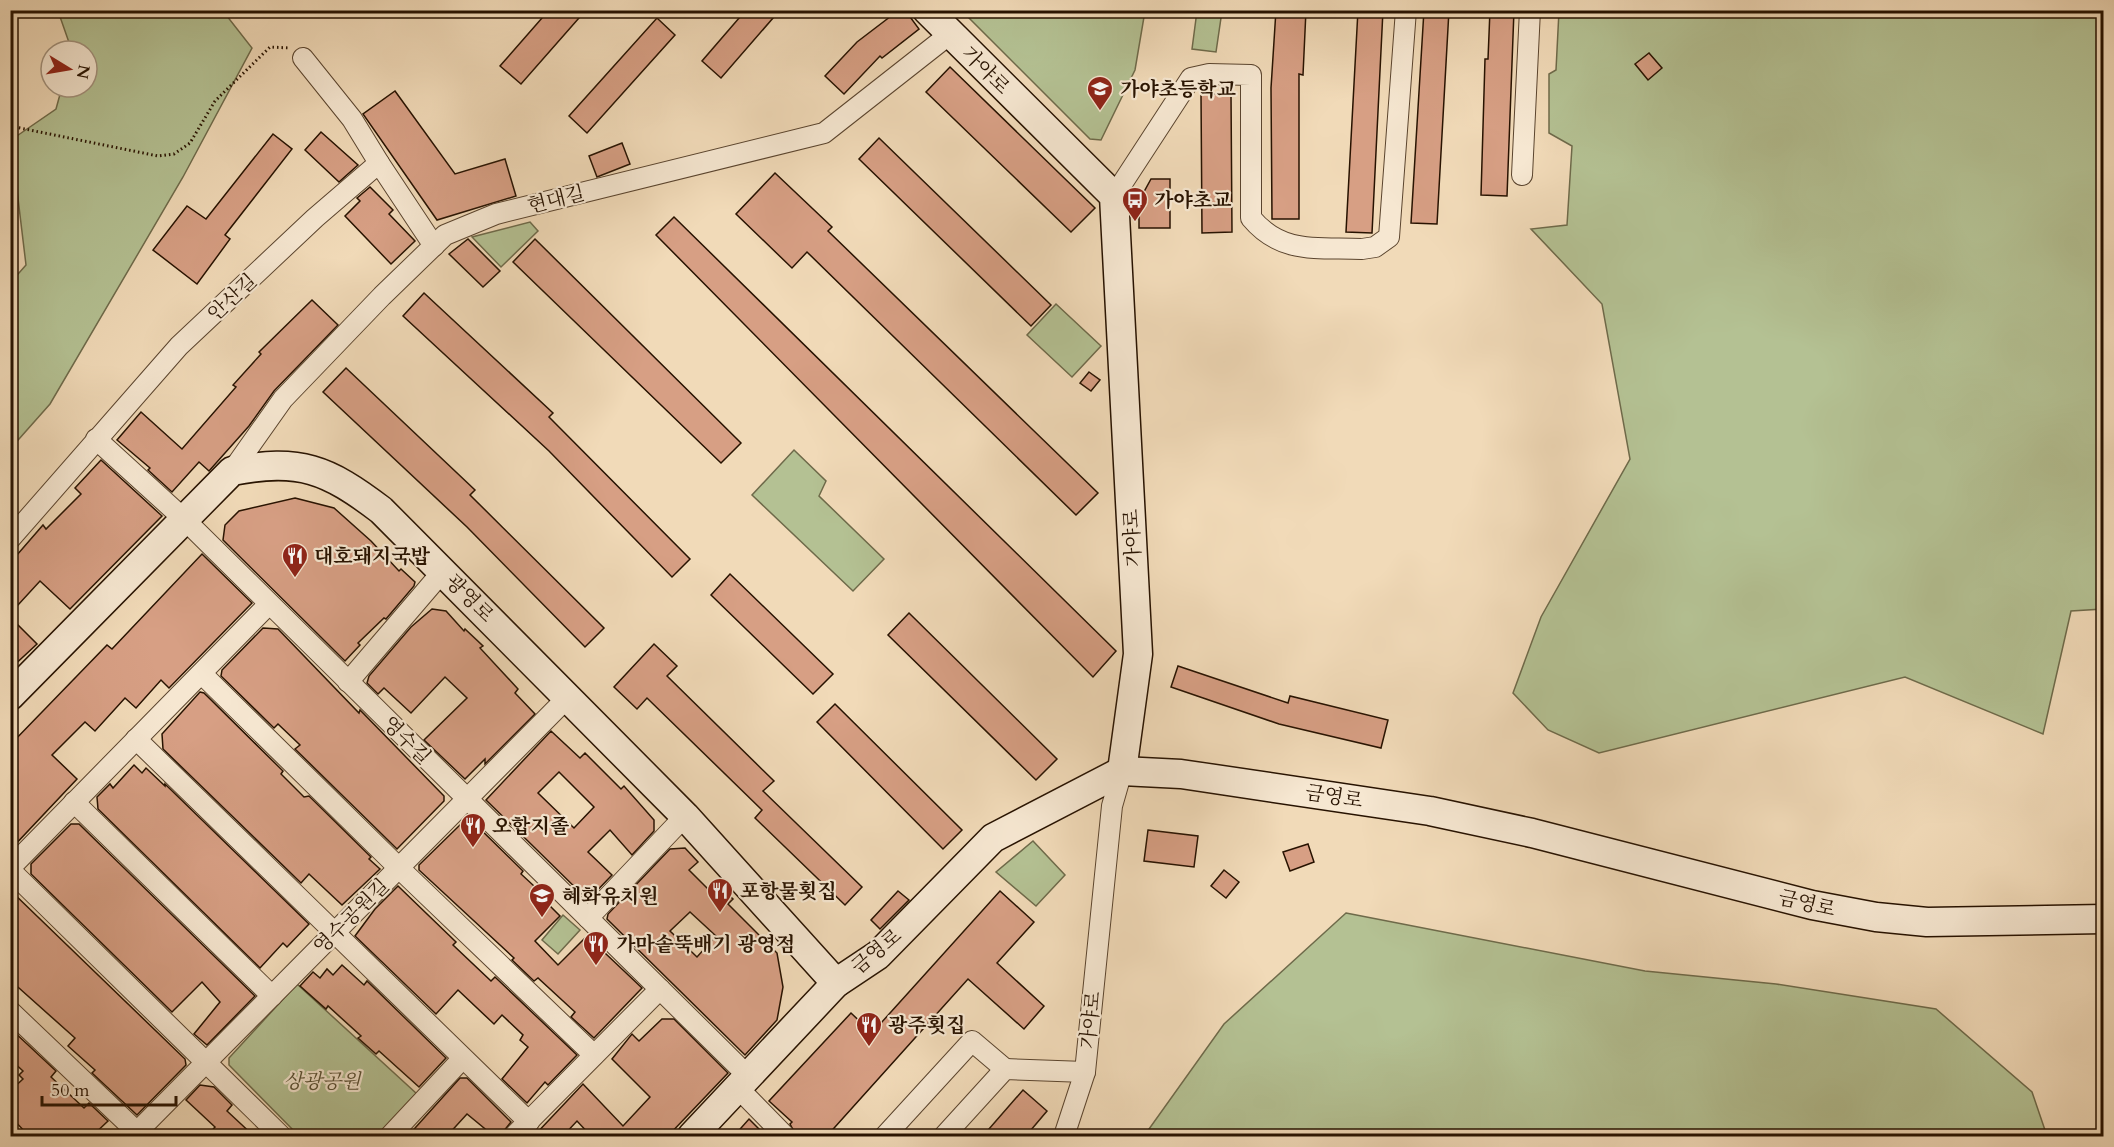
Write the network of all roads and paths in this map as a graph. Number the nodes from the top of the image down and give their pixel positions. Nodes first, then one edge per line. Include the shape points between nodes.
1 (927, 10) edge
2 (1406, 10) edge
3 (1530, 10) edge
4 (950, 34) junction
5 (303, 58) joint
6 (10, 126) edge
7 (379, 163) junction
8 (1521, 175) dead end
9 (1114, 196) junction
10 (434, 246) junction
11 (96, 439) junction
12 (232, 471) junction
13 (185, 520) junction
14 (10, 539) edge
15 (443, 571) junction
16 (269, 604) junction
17 (202, 674) junction
18 (348, 682) junction
19 (10, 696) edge
20 (568, 697) junction
21 (136, 739) junction
22 (1122, 771) junction
23 (467, 799) junction
24 (74, 802) junction
25 (685, 816) junction
26 (399, 868) junction
27 (10, 869) edge
28 (588, 918) junction
29 (2103, 919) edge
30 (334, 934) junction
31 (836, 983) junction
32 (660, 989) junction
33 (272, 996) junction
34 (10, 1011) edge
35 (594, 1056) junction
36 (462, 1059) junction
37 (206, 1062) junction
38 (1005, 1069) junction
39 (1084, 1072) junction
40 (744, 1084) junction
41 (529, 1122) junction
42 (137, 1134) edge
43 (272, 1134) edge
44 (390, 1137) edge
45 (514, 1137) edge
46 (692, 1137) edge
47 (785, 1137) edge
48 (885, 1137) edge
49 (944, 1137) edge
50 (1064, 1137) edge

1 - 4 street, 가야로
2 - 9 street via 1389,237 1375,247 1285,244 1265,235 1251,218 1251,75 1209,74 1191,78
3 - 8 street
4 - 9 street, 가야로
4 - 10 street, 현대길 via 824,133 496,214 446,235
5 - 6 path via 288,46 270,47 215,101 190,143 174,154 158,156
5 - 7 street via 352,119
7 - 10 street
7 - 11 street, 안산길 via 179,346
9 - 22 street, 가야로 via 1138,654
10 - 12 street, 현대길 via 283,399
11 - 13 street, 영수길
11 - 14 street, 안산길
12 - 13 street
12 - 15 street, 광영로 via 262,465 305,467 344,482 381,510
13 - 16 street, 영수길
13 - 19 street
15 - 18 street
15 - 20 street, 광영로
16 - 17 street
16 - 18 street, 영수길
17 - 21 street
17 - 26 street
18 - 23 street, 영수길
20 - 23 street, 영수공원길
20 - 25 street, 광영로
21 - 24 street
21 - 30 street
22 - 29 street, 금영로 via 1181,774 1430,812 1532,832 1812,905 1876,917 1927,921
22 - 31 street, 금영로 via 993,838 878,955
22 - 39 street, 가야로 via 1112,806
23 - 26 street, 영수공원길
23 - 28 street, 영수길
24 - 27 street
24 - 33 street
25 - 28 street
25 - 31 street, 광영로
26 - 30 street, 영수공원길
26 - 35 street
27 - 37 street
28 - 32 street, 영수길
30 - 33 street, 영수공원길
30 - 36 street
31 - 40 street, 금영로
32 - 35 street
32 - 40 street, 영수길
33 - 37 street, 영수공원길
34 - 42 street
35 - 41 street
36 - 41 street
36 - 44 street
37 - 42 street, 영수공원길
37 - 43 street
38 - 39 street
38 - 48 street via 972,1041
38 - 49 street
39 - 50 street, 가야로
40 - 46 street, 금영로
40 - 47 street, 영수길
41 - 45 street

